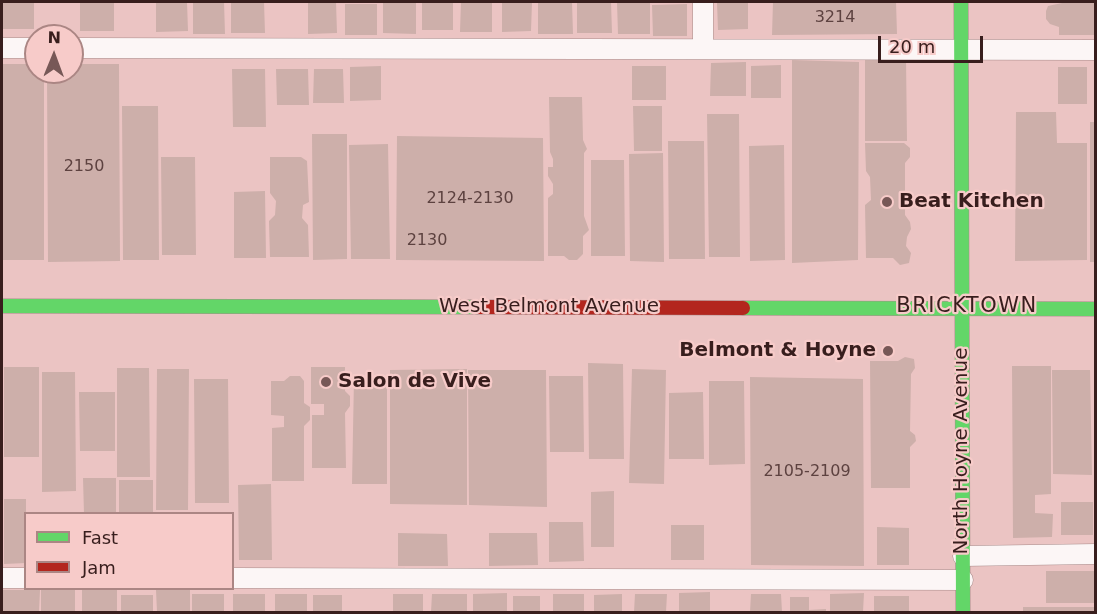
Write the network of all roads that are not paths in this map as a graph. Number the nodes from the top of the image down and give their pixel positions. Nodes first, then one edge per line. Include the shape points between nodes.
1 (703, 2) edge
2 (961, 2) edge
3 (2, 48) edge
4 (24, 48) edge
5 (84, 48) edge
6 (703, 49) junction
7 (961, 49) junction
8 (1095, 50) edge
9 (2, 306) edge
10 (962, 309) junction
11 (1095, 309) edge
12 (1095, 554) edge
13 (963, 555) junction
14 (2, 578) edge
15 (24, 578) edge
16 (234, 578) edge
17 (963, 580) junction
18 (963, 612) edge

1 - 6 lane
2 - 7 main road, North Hoyne Avenue
3 - 4 lane
5 - 6 lane
6 - 7 lane
7 - 8 lane
7 - 10 main road, North Hoyne Avenue
9 - 10 main road, West Belmont Avenue
10 - 11 main road, West Belmont Avenue
10 - 13 main road, North Hoyne Avenue
12 - 13 lane
13 - 17 main road, North Hoyne Avenue
14 - 15 lane
16 - 17 lane
17 - 18 main road, North Hoyne Avenue

